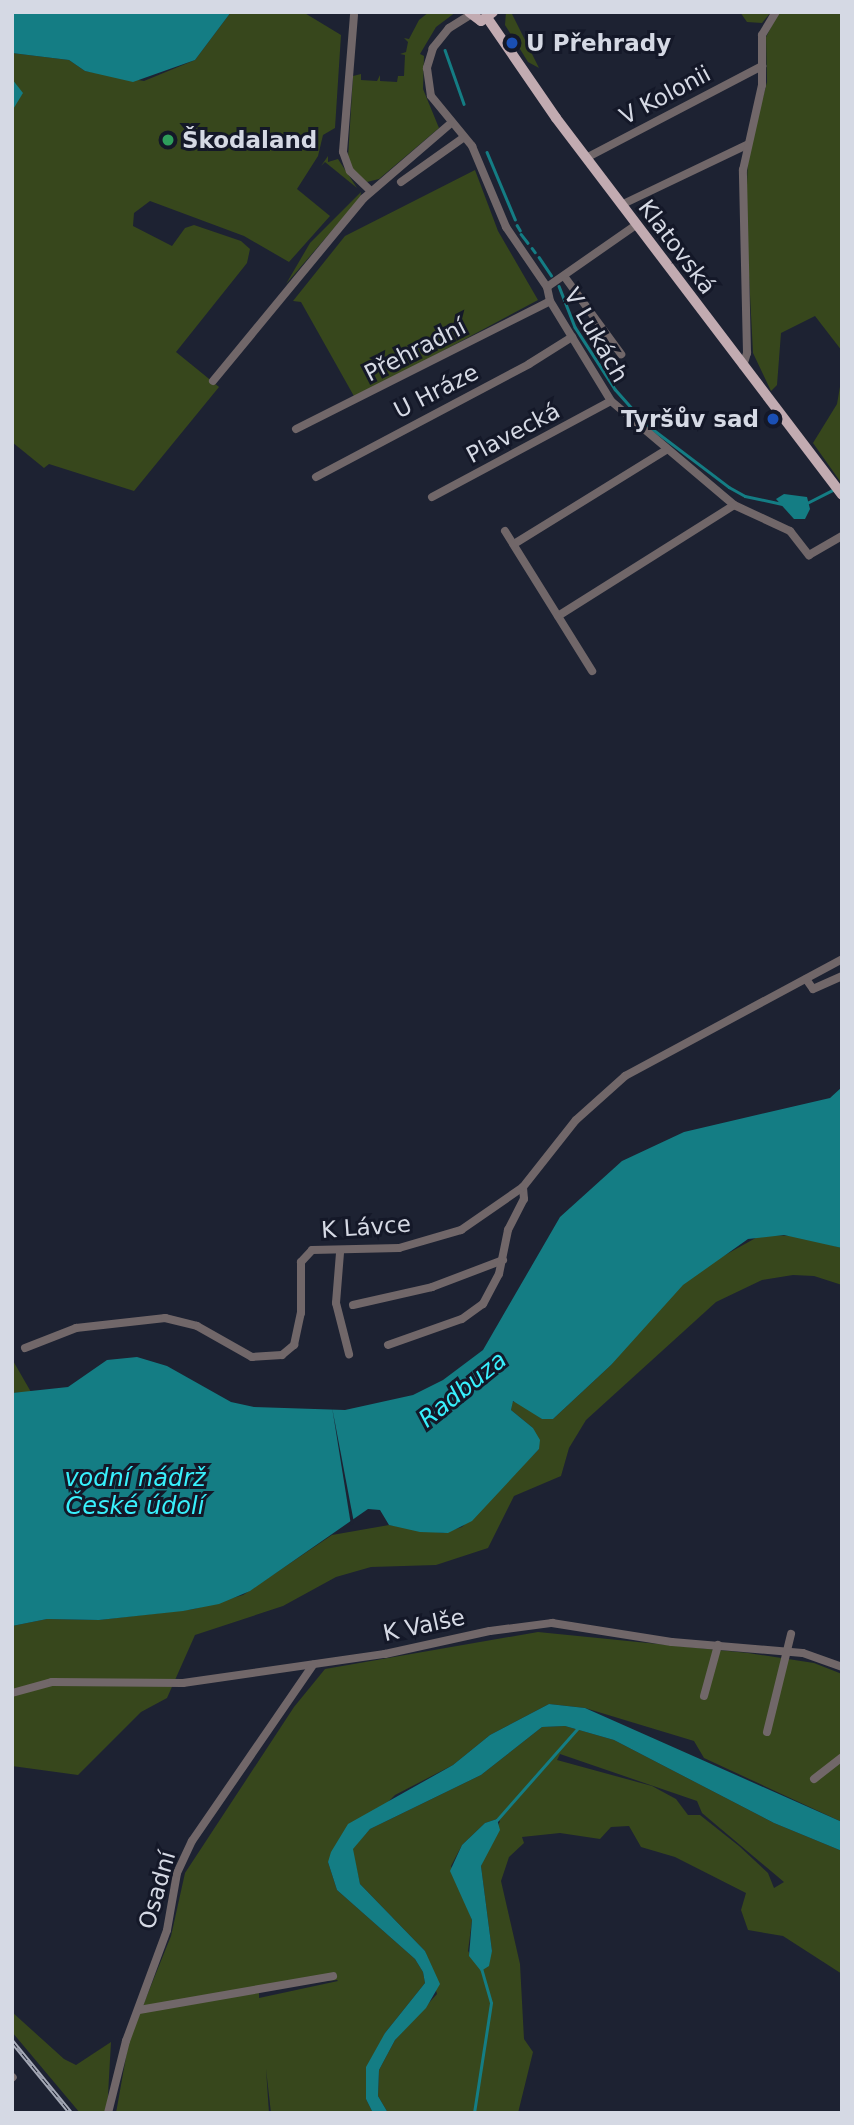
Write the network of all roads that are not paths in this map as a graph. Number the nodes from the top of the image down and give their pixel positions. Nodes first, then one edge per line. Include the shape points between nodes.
1 (776, 12) edge
2 (470, 13) edge
3 (354, 15) dead end
4 (490, 15) edge
5 (762, 66) junction
6 (450, 124) junction
7 (463, 138) junction
8 (747, 145) junction
9 (586, 158) junction
10 (401, 182) dead end
11 (371, 191) junction
12 (621, 205) junction
13 (636, 225) junction
14 (564, 276) junction
15 (547, 287) junction
16 (550, 301) junction
17 (572, 337) junction
18 (621, 354) dead end
19 (743, 366) junction
20 (213, 381) dead end
21 (611, 401) junction
22 (296, 429) dead end
23 (666, 450) junction
24 (316, 477) dead end
25 (837, 490) edge
26 (432, 497) dead end
27 (734, 505) junction
28 (505, 531) dead end
29 (842, 536) edge
30 (514, 544) junction
31 (558, 616) junction
32 (592, 671) dead end
33 (842, 959) edge
34 (842, 976) edge
35 (806, 979) junction
36 (523, 1187) junction
37 (340, 1253) junction
38 (503, 1260) junction
39 (353, 1305) dead end
40 (388, 1345) dead end
41 (25, 1348) dead end
42 (349, 1354) dead end
43 (791, 1634) dead end
44 (718, 1646) junction
45 (789, 1652) junction
46 (313, 1664) junction
47 (842, 1667) edge
48 (12, 1693) edge
49 (704, 1696) dead end
50 (767, 1732) dead end
51 (842, 1757) edge
52 (814, 1779) dead end
53 (333, 1976) dead end
54 (139, 2010) junction
55 (108, 2113) edge

1 - 5 street via 762,35
2 - 4 main road via 478,20
2 - 6 street, V Lukách via 442,36 428,63 430,92
3 - 11 street via 343,152 350,171
4 - 9 main road, Klatovská
5 - 8 street
5 - 9 street, V Kolonii
6 - 7 street, V Lukách
6 - 11 street
7 - 10 street
7 - 15 street, V Lukách via 472,146 506,228
8 - 12 street
8 - 19 street via 741,200 747,353
9 - 12 main road, Klatovská
11 - 20 street
12 - 13 main road, Klatovská
13 - 14 street
13 - 19 main road, Klatovská
14 - 15 street, V Lukách
14 - 18 street, V Lukách
15 - 16 street, V Lukách
16 - 17 street, V Lukách
16 - 22 street, Přehradní
17 - 21 street, V Lukách
17 - 24 street, U Hráze
19 - 25 main road, Klatovská
21 - 23 street, V Lukách
21 - 26 street, Plavecká
23 - 27 street, V Lukách
23 - 30 street
27 - 29 street, V Lukách via 782,525 809,555
27 - 31 street
28 - 30 street
30 - 31 street
31 - 32 street
33 - 35 street, K Lávce
34 - 35 street via 813,989
35 - 36 street, K Lávce via 625,1076 576,1120
36 - 37 street, K Lávce via 483,1218 451,1234 399,1248
36 - 38 street via 524,1199 508,1230
37 - 41 street, K Lávce via 312,1250 304,1257 294,1345 278,1356 252,1357 197,1326 165,1318 76,1328
37 - 42 street via 336,1303
38 - 39 street via 418,1291
38 - 40 street via 488,1296 467,1317
43 - 45 street
44 - 45 street, K Valše
44 - 46 street, K Valše via 552,1623
44 - 49 street
45 - 47 street, K Valše
45 - 50 street
46 - 48 street, K Valše via 184,1683 52,1682
46 - 54 street, Osadní via 191,1841 177,1873 167,1930
51 - 52 street
53 - 54 street
54 - 55 street, Osadní

